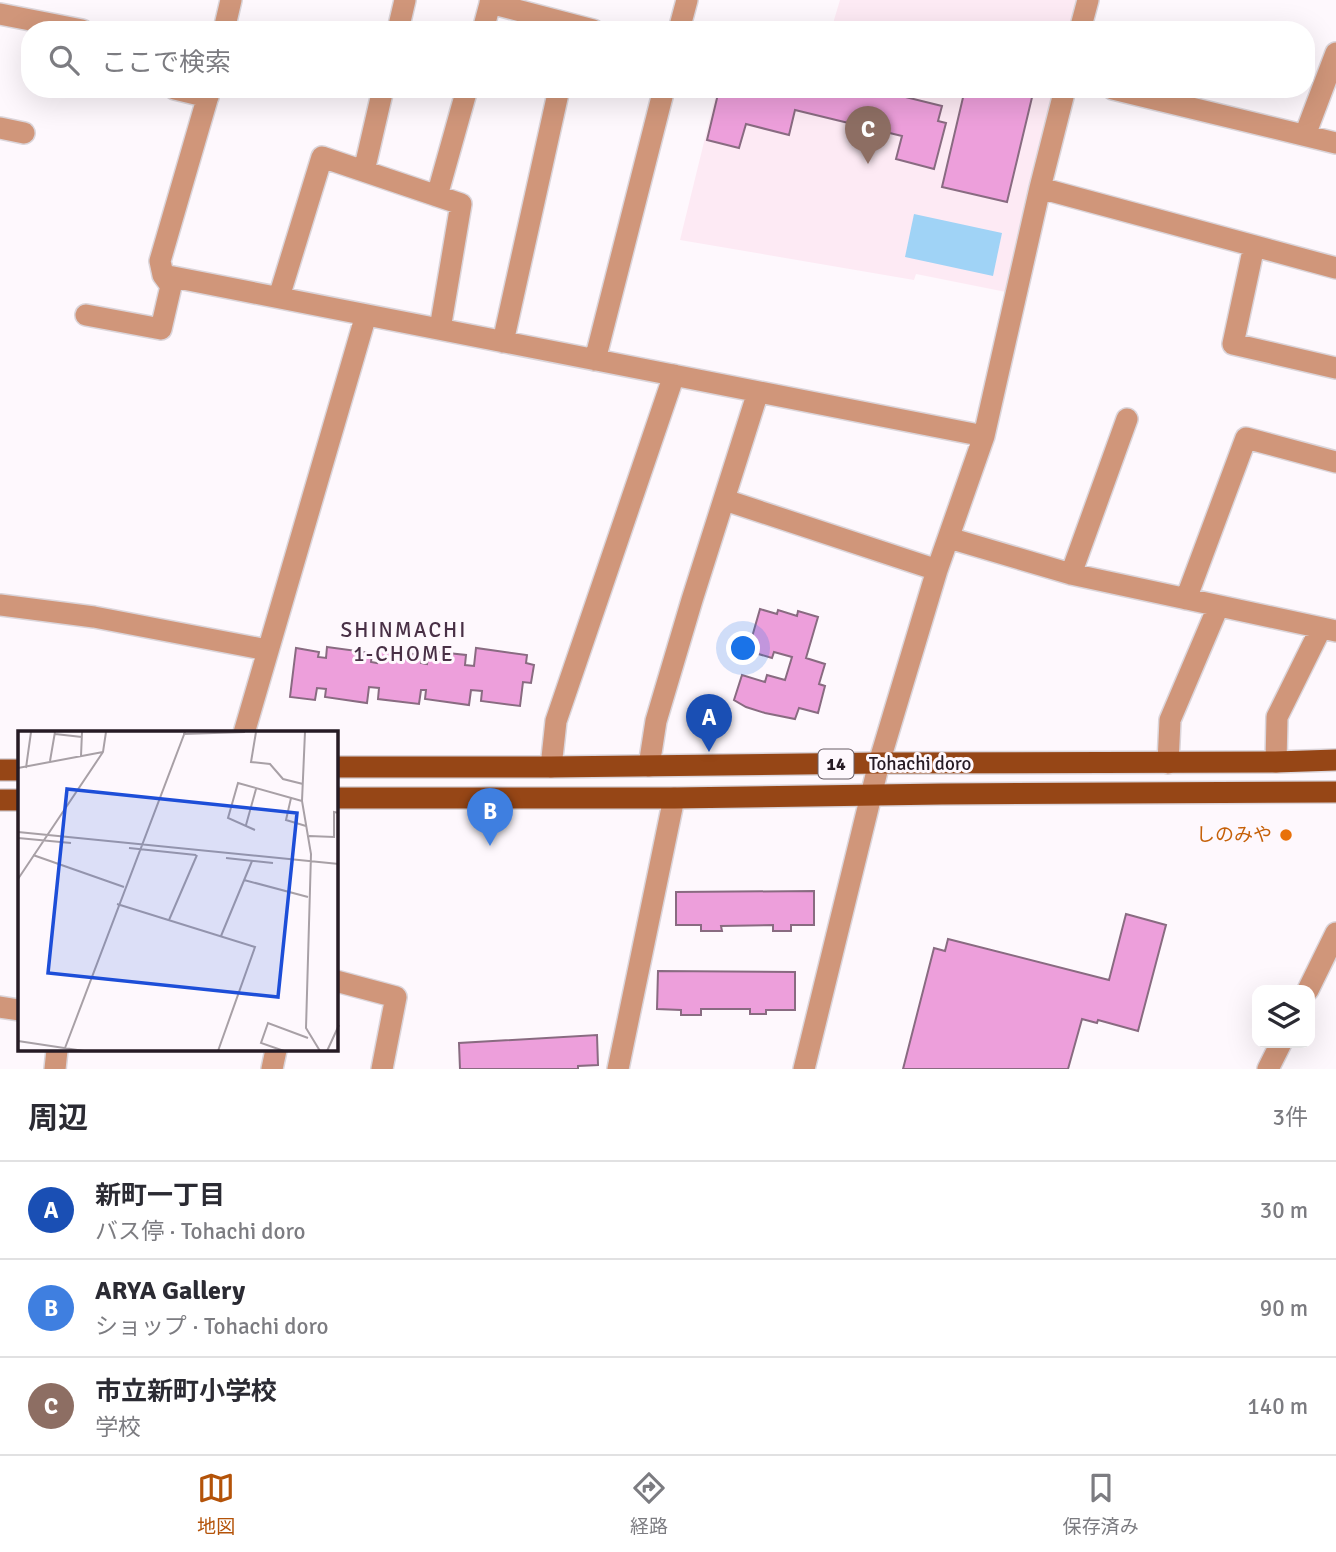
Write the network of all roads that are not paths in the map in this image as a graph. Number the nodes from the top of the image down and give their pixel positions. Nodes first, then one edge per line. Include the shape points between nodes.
1 (231, 0) edge
2 (405, 0) edge
3 (687, 0) edge
4 (1088, 0) edge
5 (491, 2) edge
6 (0, 14) edge
7 (36, 21) edge
8 (226, 21) edge
9 (400, 21) edge
10 (486, 21) edge
11 (556, 21) edge
12 (681, 21) edge
13 (1082, 21) edge
14 (1336, 53) edge
15 (208, 98) edge
16 (381, 98) edge
17 (464, 98) edge
18 (557, 98) edge
19 (662, 98) edge
20 (1063, 98) edge
21 (1151, 98) edge
22 (0, 128) edge
23 (24, 133) dead end
24 (1305, 135) junction
25 (1336, 143) edge
26 (364, 171) junction
27 (1040, 188) junction
28 (437, 196) junction
29 (1254, 246) junction
30 (1336, 268) edge
31 (163, 275) junction
32 (279, 298) junction
33 (86, 315) dead end
34 (366, 315) junction
35 (440, 329) junction
36 (503, 342) junction
37 (595, 360) junction
38 (1336, 368) edge
39 (674, 375) junction
40 (758, 392) junction
41 (1127, 419) dead end
42 (984, 436) junction
43 (1336, 462) edge
44 (725, 500) junction
45 (949, 538) junction
46 (937, 570) junction
47 (1071, 574) junction
48 (1186, 598) junction
49 (0, 605) edge
50 (1218, 607) junction
51 (1328, 630) edge
52 (267, 650) junction
53 (245, 731) edge
54 (1336, 760) edge
55 (1276, 762) junction
56 (1168, 763) junction
57 (879, 764) junction
58 (649, 766) junction
59 (338, 767) edge
60 (551, 767) junction
61 (0, 770) edge
62 (18, 770) edge
63 (1336, 792) edge
64 (870, 796) junction
65 (674, 798) junction
66 (338, 799) edge
67 (0, 800) edge
68 (18, 800) edge
69 (1336, 933) edge
70 (338, 982) edge
71 (1310, 985) edge
72 (0, 1007) edge
73 (18, 1010) edge
74 (1278, 1048) edge
75 (382, 1069) edge
76 (618, 1069) edge
77 (804, 1069) edge
78 (1268, 1069) edge

1 - 8 street
2 - 9 street
3 - 12 street
4 - 13 street
5 - 10 street
5 - 11 street
6 - 7 street
14 - 24 street
15 - 31 street via 160,261
16 - 26 street
17 - 28 street
18 - 36 street
19 - 37 street
20 - 27 street
21 - 24 street
22 - 23 street
24 - 25 street
26 - 28 street
26 - 32 street via 322,157
27 - 29 street
27 - 42 street
28 - 35 street via 461,204
29 - 30 street
29 - 38 street via 1233,344
31 - 32 street
31 - 33 street via 171,286 161,329
32 - 34 street
34 - 35 street
34 - 52 street
35 - 36 street
36 - 37 street
37 - 39 street
39 - 40 street
39 - 60 street via 556,721
40 - 42 street
40 - 44 street
41 - 47 street
42 - 45 street
43 - 48 street via 1246,438
44 - 46 street
44 - 58 street via 656,721
45 - 46 street
45 - 47 street
46 - 57 street
47 - 48 street
48 - 50 street
49 - 52 street via 94,617
50 - 51 street
50 - 56 street via 1170,720
51 - 55 street via 1277,717
52 - 53 street
54 - 55 main road, Tohachi doro / 14
55 - 56 main road, Tohachi doro / 14
56 - 57 main road, Tohachi doro / 14
57 - 58 main road, Tohachi doro / 14
57 - 64 street
58 - 60 main road, Tohachi doro / 14
59 - 60 main road, Tohachi doro / 14
61 - 62 main road
63 - 64 main road, Tohachi doro / 14
64 - 65 main road, Tohachi doro / 14
64 - 77 street
65 - 66 main road, Tohachi doro / 14
65 - 76 street
67 - 68 main road
69 - 71 street
70 - 75 street via 396,997
72 - 73 street
74 - 78 street

